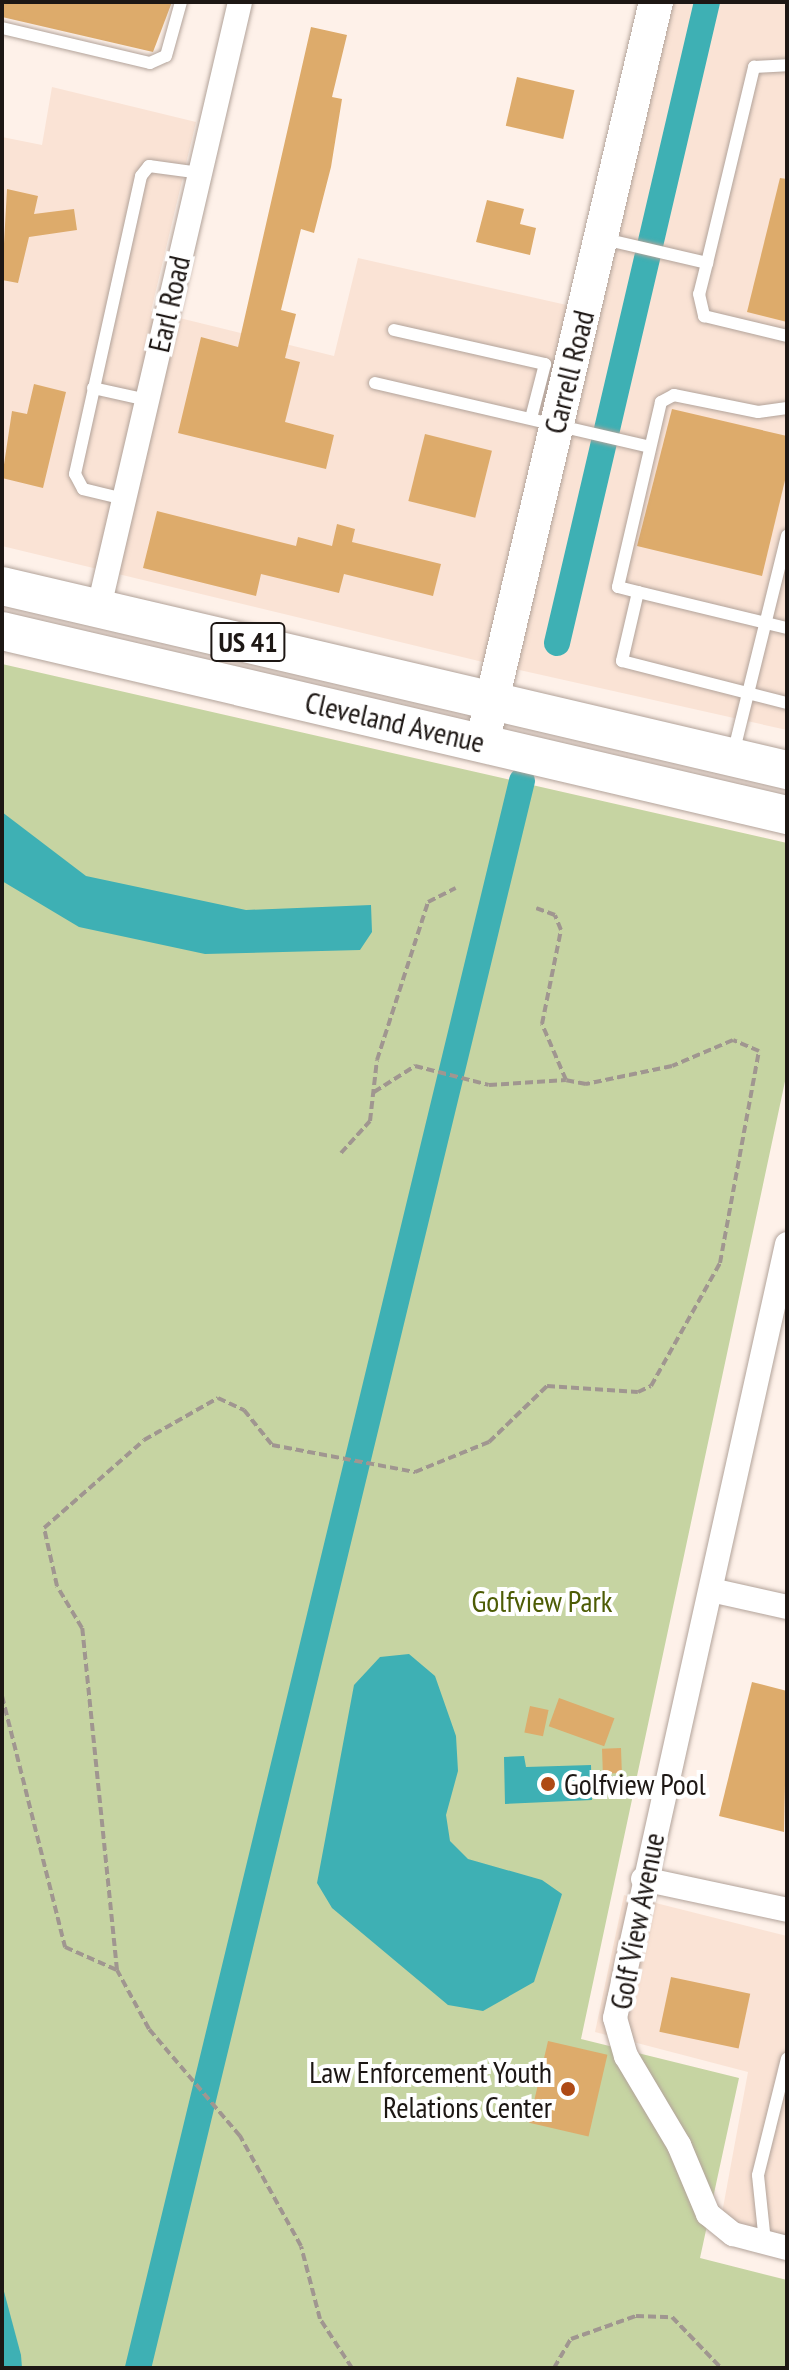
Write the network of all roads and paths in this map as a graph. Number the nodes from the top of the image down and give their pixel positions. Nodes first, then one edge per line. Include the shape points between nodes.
1 (181, 2) edge
2 (240, 2) edge
3 (656, 2) edge
4 (2, 28) edge
5 (787, 65) edge
6 (200, 173) junction
7 (611, 240) junction
8 (707, 263) junction
9 (394, 330) dead end
10 (787, 336) edge
11 (375, 383) dead end
12 (93, 388) junction
13 (147, 400) junction
14 (787, 408) edge
15 (544, 421) junction
16 (649, 447) junction
17 (124, 499) junction
18 (787, 536) edge
19 (2, 586) edge
20 (638, 592) junction
21 (99, 607) junction
22 (765, 623) junction
23 (787, 628) edge
24 (2, 631) edge
25 (748, 694) junction
26 (493, 700) junction
27 (787, 703) edge
28 (482, 743) junction
29 (732, 757) junction
30 (787, 770) edge
31 (787, 815) edge
32 (456, 888) dead end
33 (536, 908) dead end
34 (566, 1080) junction
35 (374, 1092) junction
36 (341, 1153) dead end
37 (787, 1244) edge
38 (711, 1590) junction
39 (787, 1607) edge
40 (2, 1696) edge
41 (643, 1879) junction
42 (787, 1910) edge
43 (117, 1970) junction
44 (787, 2059) edge
45 (776, 2245) edge
46 (352, 2368) edge
47 (554, 2368) edge
48 (721, 2368) edge

1 - 4 lane via 166,56 150,63
2 - 6 street, Earl Road
3 - 7 street, Carrell Road
5 - 8 lane via 754,67
6 - 12 lane via 149,166 141,176
6 - 13 street, Earl Road
7 - 8 lane
7 - 15 street, Carrell Road
8 - 10 lane via 699,294 704,316
9 - 15 lane via 545,364
11 - 15 lane
12 - 13 lane
12 - 17 lane via 77,483
13 - 17 street, Earl Road
14 - 16 lane via 758,412 674,395 661,402
15 - 16 lane
15 - 26 street, Carrell Road
16 - 20 lane via 618,587
17 - 21 street, Earl Road
18 - 22 lane
19 - 21 main road, Cleveland Avenue / US 41
20 - 22 lane
20 - 25 lane via 622,661
21 - 26 main road, Cleveland Avenue / US 41
22 - 23 lane
22 - 25 lane
24 - 28 main road, Cleveland Avenue / US 41
25 - 27 lane
25 - 29 lane
26 - 28 street, Carrell Road
26 - 29 main road, Cleveland Avenue / US 41
28 - 31 main road, Cleveland Avenue / US 41
29 - 30 main road, Cleveland Avenue / US 41
32 - 35 path via 428,902 377,1060
33 - 34 path via 555,915 561,930 542,1024
34 - 35 path via 489,1085 415,1066
34 - 43 path via 586,1084 672,1066 733,1040 759,1051 720,1263 651,1386 638,1392 547,1386 489,1442 400,1471 272,1445 244,1410 218,1398 144,1440 44,1528 46,1554 84,1645
35 - 36 path via 370,1121
37 - 38 street, Golf View Avenue
38 - 39 street
38 - 41 street, Golf View Avenue
40 - 43 path via 65,1947
41 - 42 street
41 - 45 street, Golf View Avenue via 615,2018 626,2056 679,2145 708,2214 733,2234
43 - 46 path via 169,2054 231,2129 301,2246 320,2319
44 - 45 lane via 758,2175
47 - 48 path via 571,2339 636,2316 672,2317

